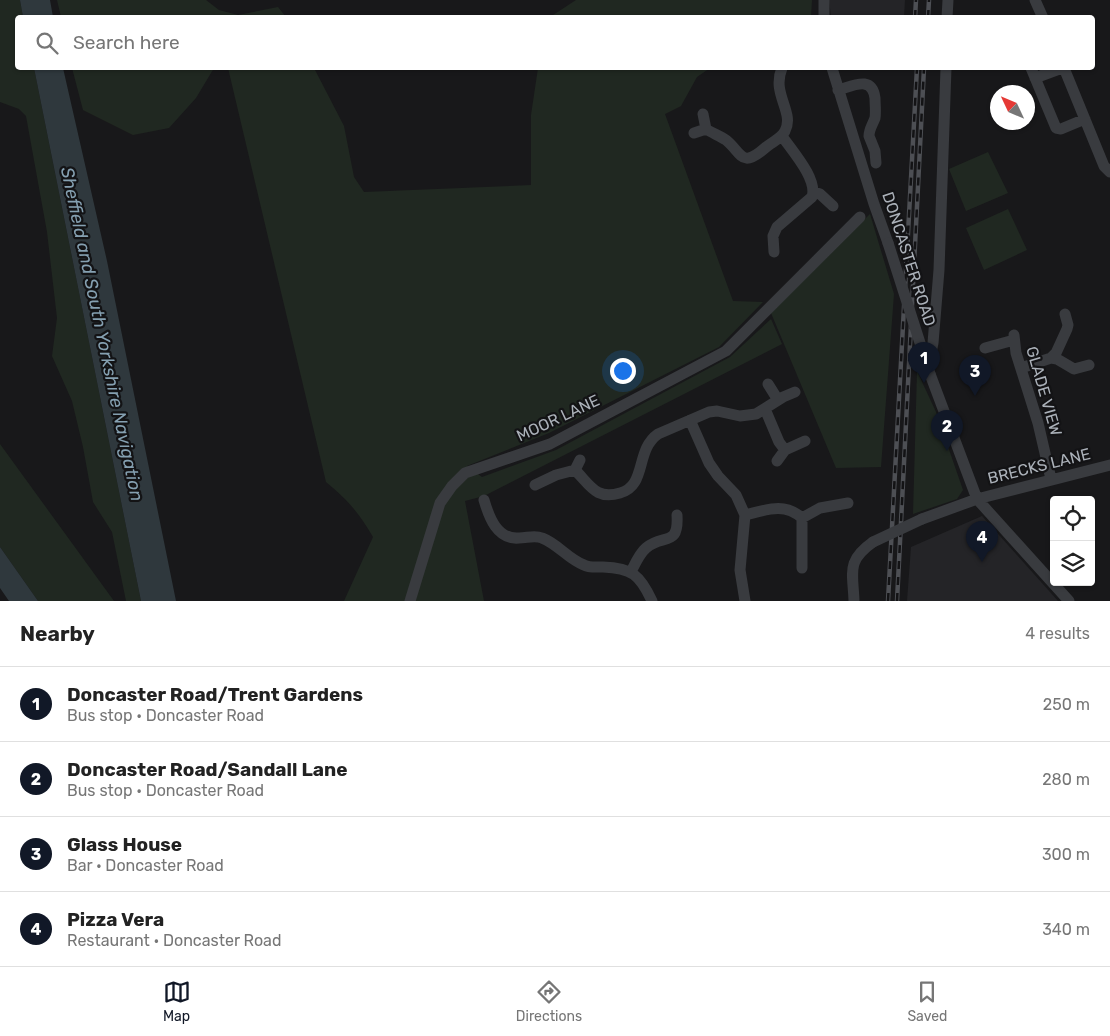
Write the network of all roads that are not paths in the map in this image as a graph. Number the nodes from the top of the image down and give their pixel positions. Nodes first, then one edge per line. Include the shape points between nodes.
1 (824, 0) edge
2 (948, 0) edge
3 (1035, 0) edge
4 (824, 15) edge
5 (947, 15) edge
6 (1041, 15) edge
7 (781, 70) edge
8 (833, 70) edge
9 (946, 70) edge
10 (1051, 70) edge
11 (1064, 70) edge
12 (1033, 73) edge
13 (838, 90) junction
14 (703, 114) dead end
15 (1085, 119) junction
16 (706, 129) junction
17 (694, 134) dead end
18 (782, 136) junction
19 (876, 164) dead end
20 (1110, 172) edge
21 (814, 192) junction
22 (833, 206) dead end
23 (860, 217) dead end
24 (766, 221) dead end
25 (776, 229) junction
26 (774, 252) dead end
27 (1064, 311) dead end
28 (985, 348) dead end
29 (1051, 358) junction
30 (1090, 365) dead end
31 (1021, 368) junction
32 (929, 371) junction
33 (768, 384) dead end
34 (795, 392) dead end
35 (778, 400) junction
36 (765, 409) junction
37 (690, 420) junction
38 (805, 441) dead end
39 (785, 450) junction
40 (777, 461) dead end
41 (1110, 465) edge
42 (1051, 479) junction
43 (535, 485) dead end
44 (976, 498) junction
45 (484, 500) dead end
46 (848, 502) dead end
47 (677, 515) dead end
48 (745, 515) junction
49 (802, 518) junction
50 (690, 529) dead end
51 (678, 530) junction
52 (802, 568) dead end
53 (631, 572) junction
54 (410, 601) edge
55 (652, 601) edge
56 (745, 601) edge
57 (854, 601) edge
58 (1069, 601) edge

1 - 4 street
2 - 5 street
3 - 6 street
7 - 18 street via 779,90 788,116
8 - 13 street, DONCASTER ROAD
9 - 32 street via 939,270
10 - 12 street
11 - 15 street
12 - 15 street via 1056,128
13 - 19 street via 863,83 872,88 875,112 869,136
13 - 32 street, DONCASTER ROAD, bridge
14 - 16 street
15 - 20 street via 1104,166
16 - 17 street
16 - 18 street via 725,139 740,156 750,158
18 - 21 street via 810,177
21 - 22 street
21 - 25 street
23 - 54 street, MOOR LANE via 726,351 550,444 465,473 440,503
24 - 25 street
25 - 26 street
27 - 29 street via 1068,325
28 - 31 street, GLADE VIEW via 1014,338
29 - 30 street via 1074,369
29 - 31 street
31 - 42 street, GLADE VIEW
32 - 44 street, DONCASTER ROAD
33 - 35 street
34 - 35 street
35 - 36 street
36 - 37 street via 740,416 709,412
36 - 39 street
37 - 43 street via 652,438 628,491 605,496 598,493 577,465
37 - 48 street via 709,463 736,495
38 - 39 street
39 - 40 street
41 - 42 street, BRECKS LANE
42 - 44 street, BRECKS LANE
44 - 57 street, BRECKS LANE, bridge via 873,542 853,562
44 - 58 street, DONCASTER ROAD
45 - 53 street via 484,519 508,537 539,537 584,566
46 - 49 street via 820,508
47 - 51 street
48 - 49 street via 781,507
48 - 56 street via 740,570
49 - 52 street
50 - 51 street
51 - 53 street via 670,538 647,547
53 - 55 street via 644,584

